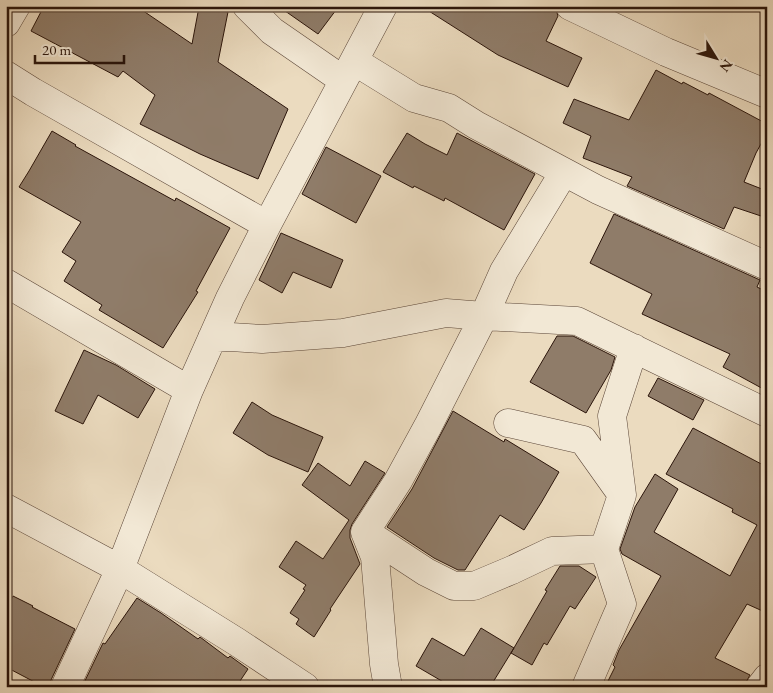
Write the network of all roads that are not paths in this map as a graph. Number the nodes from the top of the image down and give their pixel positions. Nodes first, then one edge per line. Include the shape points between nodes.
1 (16, 6) edge
2 (247, 6) edge
3 (383, 6) edge
4 (570, 6) edge
5 (6, 23) edge
6 (348, 70) junction
7 (6, 75) edge
8 (767, 94) edge
9 (564, 172) junction
10 (268, 225) junction
11 (767, 266) edge
12 (6, 283) edge
13 (484, 316) junction
14 (212, 338) junction
15 (634, 348) junction
16 (189, 390) junction
17 (767, 413) edge
18 (508, 423) dead end
19 (622, 495) junction
20 (6, 508) edge
21 (365, 532) junction
22 (604, 549) junction
23 (120, 569) junction
24 (767, 678) edge
25 (65, 687) edge
26 (305, 687) edge
27 (388, 687) edge
28 (586, 687) edge
29 (760, 687) edge

1 - 5 street
2 - 6 street via 272,30
3 - 6 street
4 - 8 street via 666,52
6 - 9 street via 414,98 449,108
6 - 10 street
7 - 10 street
9 - 11 street
9 - 13 street via 504,270
10 - 14 street
12 - 16 street
13 - 14 street via 446,313 343,333 262,339
13 - 15 street via 577,321
13 - 21 street via 398,481
14 - 16 street
15 - 17 street
15 - 19 street via 612,416
16 - 23 street
18 - 19 street via 583,440
19 - 22 street
20 - 23 street
21 - 22 street via 426,572 454,586 474,586 552,551
21 - 27 street via 375,557
22 - 28 street via 622,604
23 - 25 street
23 - 26 street
24 - 29 street

